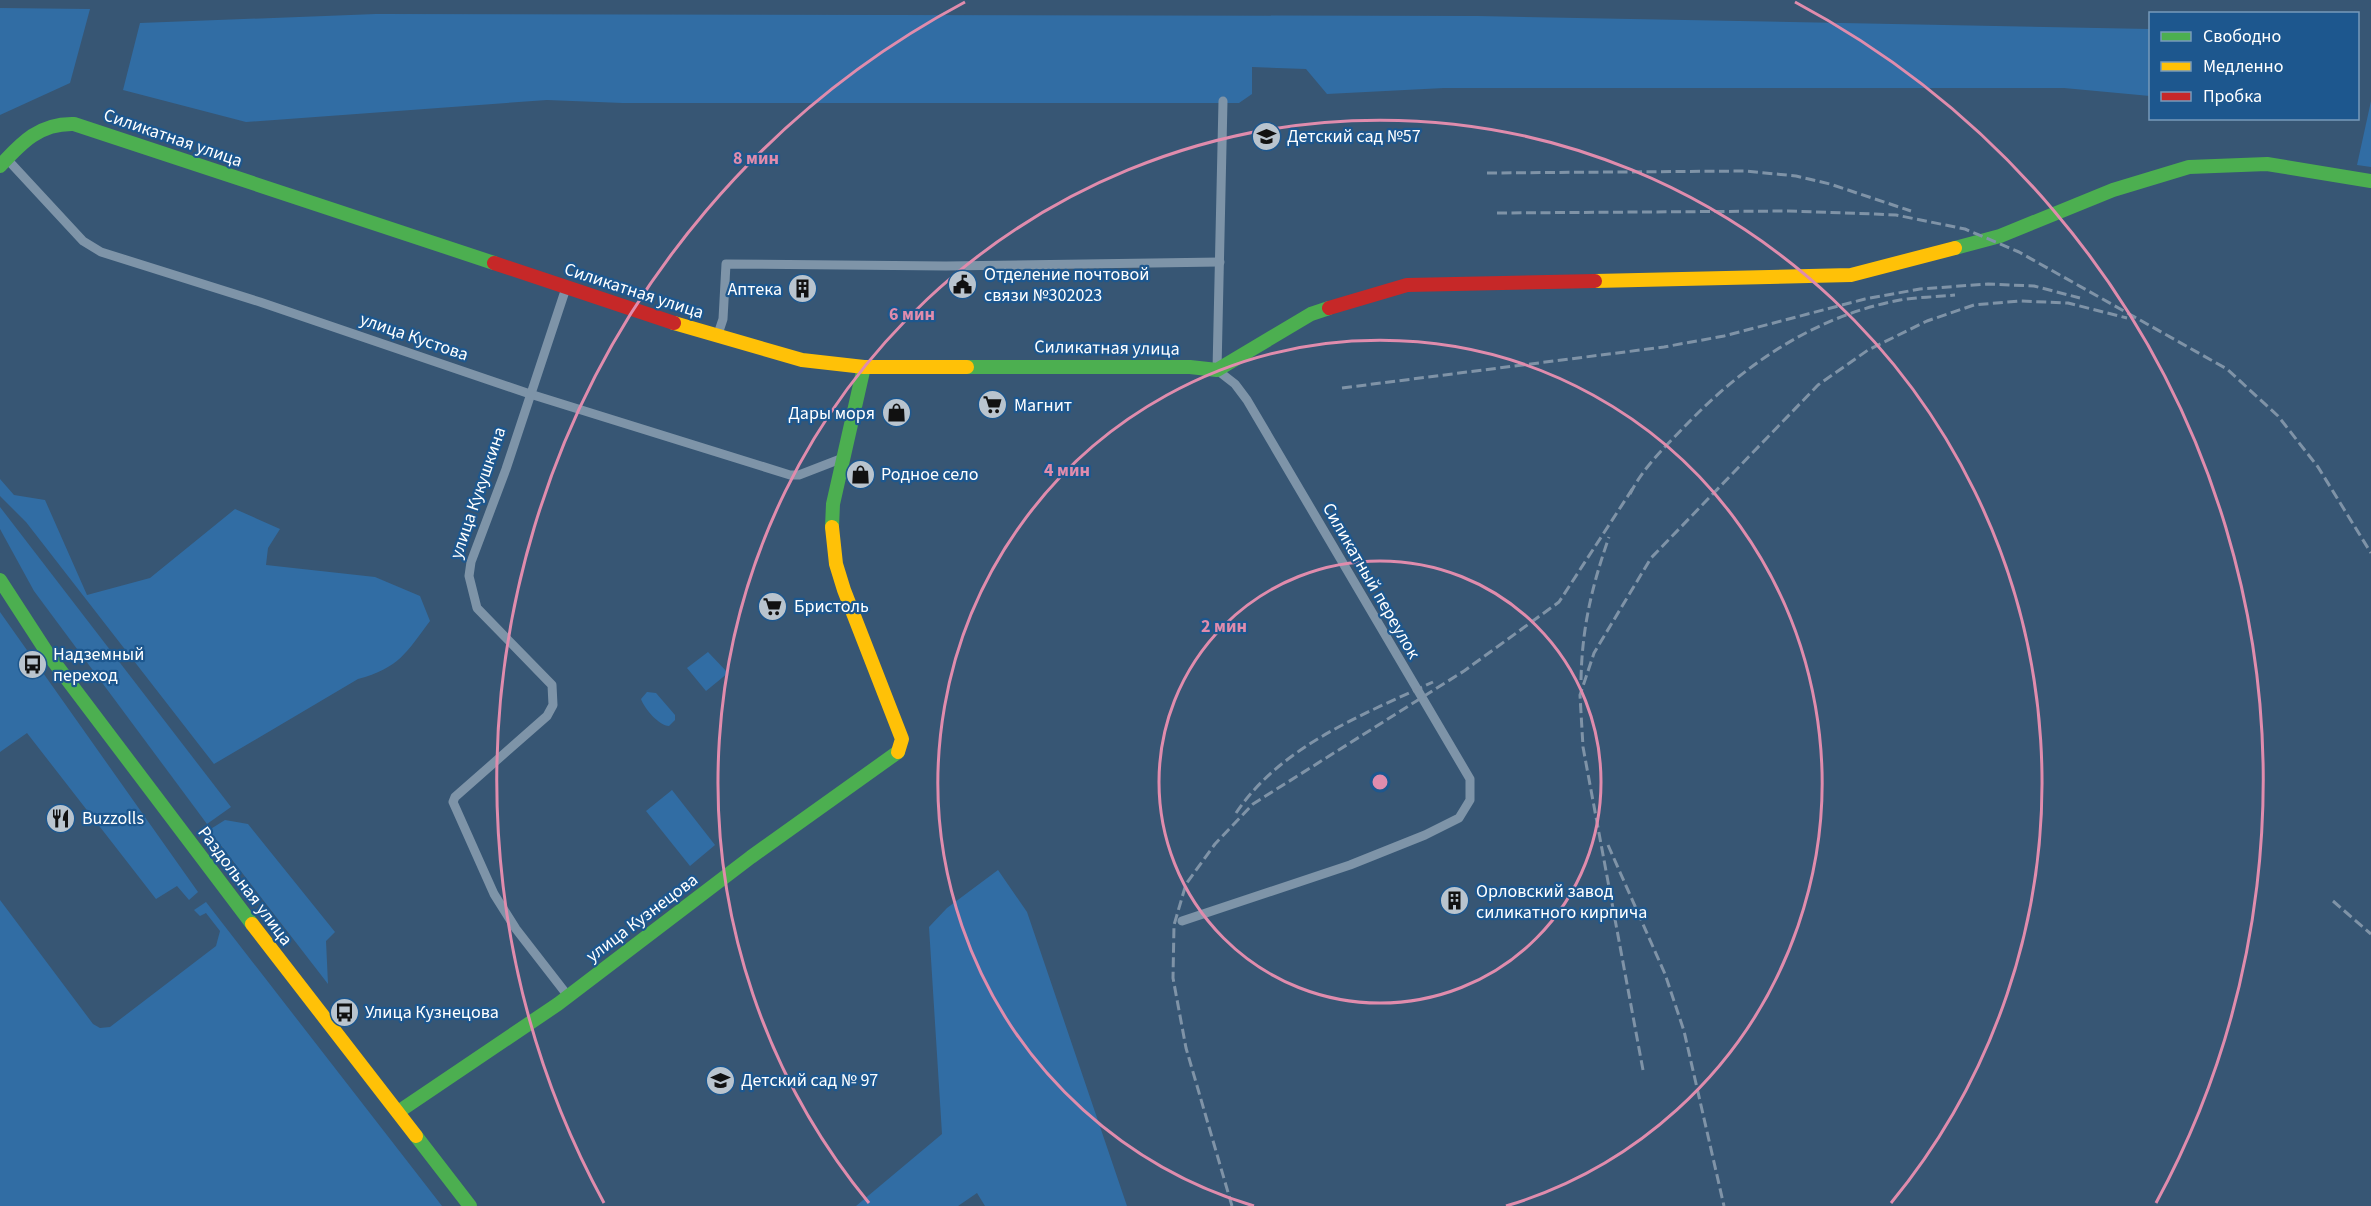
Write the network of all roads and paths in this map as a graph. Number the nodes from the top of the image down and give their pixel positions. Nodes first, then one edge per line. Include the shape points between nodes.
1 (1223, 101) dead end
2 (3, 162) edge
3 (2371, 182) edge
4 (1220, 262) junction
5 (566, 288) junction
6 (717, 337) junction
7 (864, 366) junction
8 (1217, 369) junction
9 (530, 394) junction
10 (843, 458) junction
11 (0, 580) edge
12 (1182, 921) dead end
13 (568, 996) junction
14 (398, 1112) junction
15 (471, 1206) edge

1 - 4 street
2 - 5 street, Силикатная улица via 35,131 52,123 83,126
2 - 9 street, улица Кустова via 83,241 101,252
3 - 8 street via 2267,164 2189,167 2113,190 2000,236 1851,275 1407,285 1311,314
4 - 6 street via 726,264 723,319
4 - 8 street
5 - 6 street, Силикатная улица
5 - 9 street, улица Кукушкина
6 - 7 street, Силикатная улица via 802,360
7 - 8 street, Силикатная улица
7 - 10 street
8 - 12 street, Силикатный переулок via 1247,400 1470,779 1470,800 1459,818 1425,835 1350,865
9 - 10 street, улица Кустова via 790,474 799,475
9 - 13 street, улица Кукушкина via 469,576 477,608 552,685 553,705 546,716 455,797 453,808 494,894
10 - 13 street, улица Кузнецова via 833,504 836,564 900,732 901,746 896,756 751,856
11 - 14 street, Раздольная улица via 55,663
13 - 14 street, улица Кузнецова
14 - 15 street, Раздольная улица

